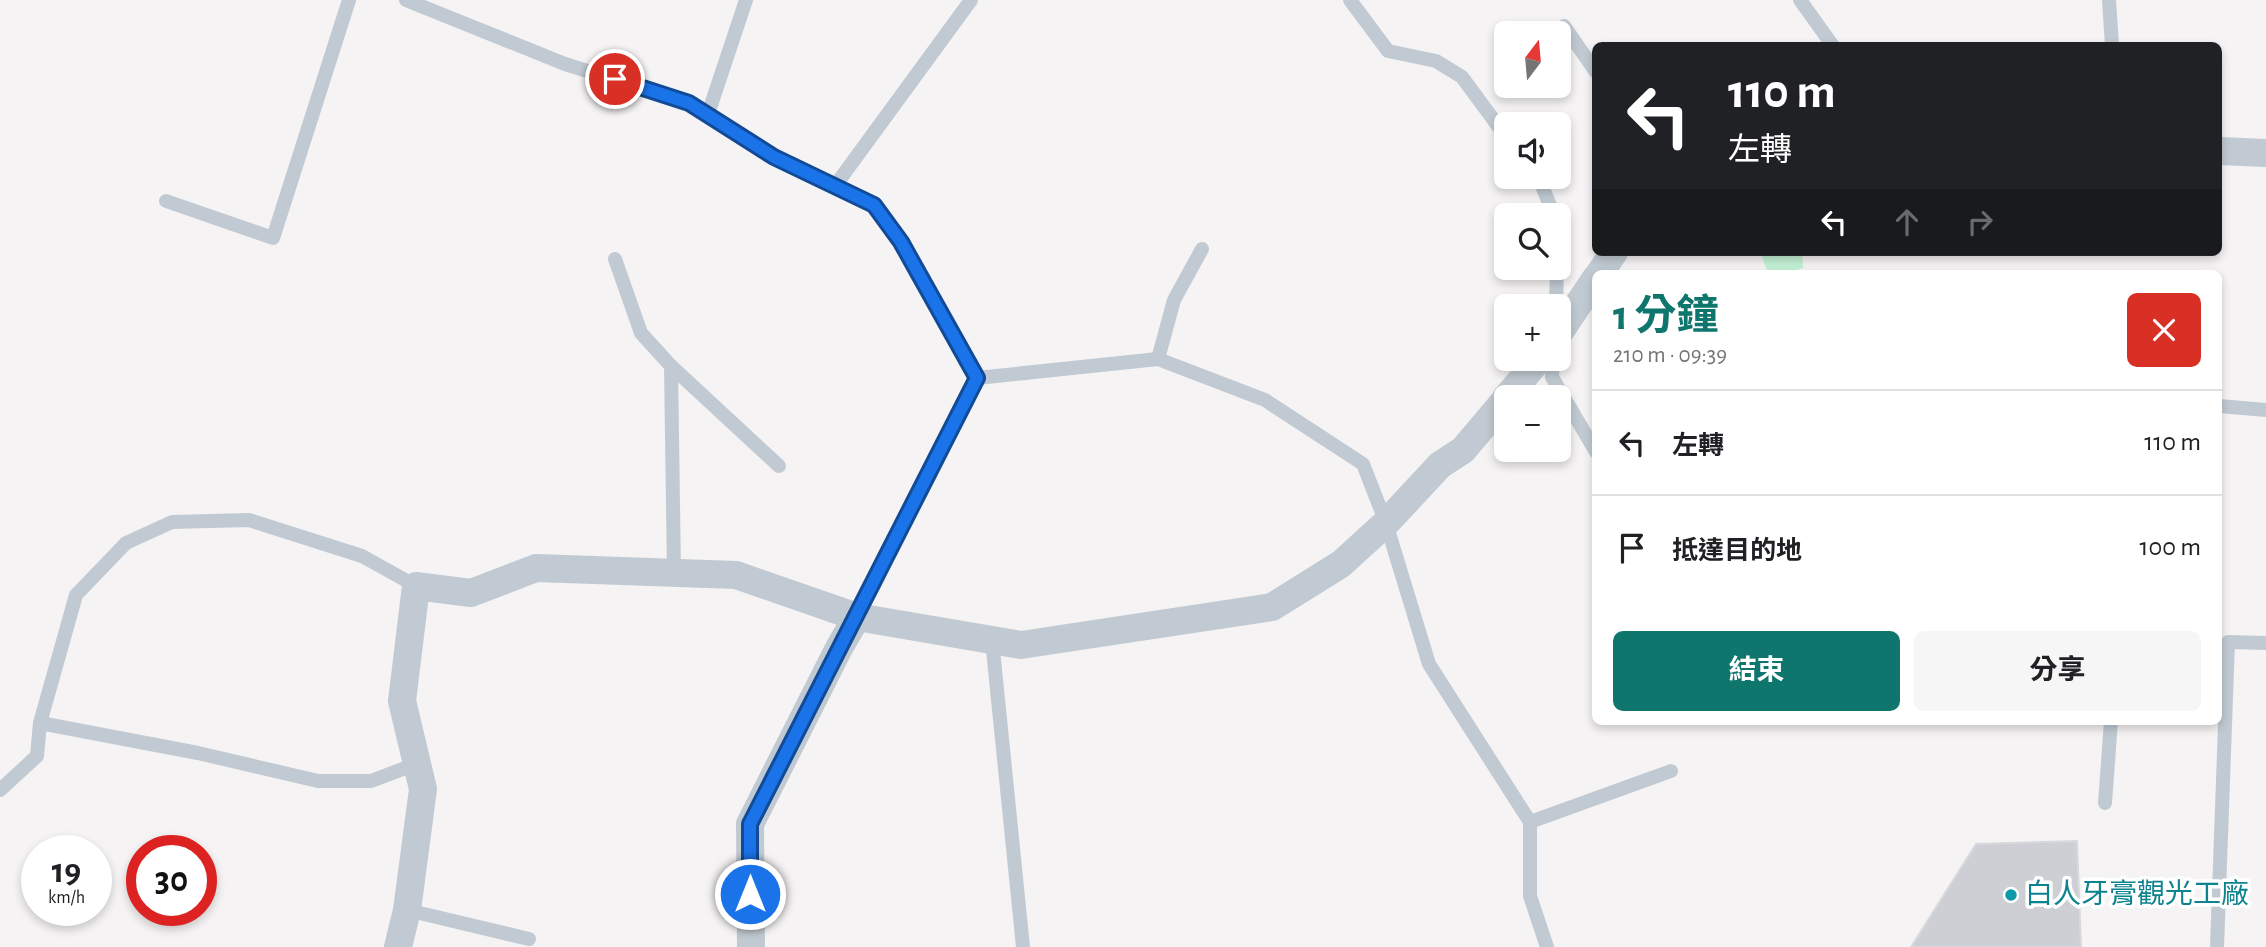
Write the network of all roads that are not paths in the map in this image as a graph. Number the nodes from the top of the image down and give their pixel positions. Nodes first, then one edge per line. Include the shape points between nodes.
1 (349, 0) edge
2 (406, 0) edge
3 (746, 0) edge
4 (971, 0) edge
5 (1350, 0) edge
6 (1800, 0) edge
7 (2109, 0) edge
8 (1572, 38) edge
9 (1830, 42) edge
10 (2112, 42) edge
11 (1592, 66) edge
12 (708, 114) junction
13 (1494, 120) edge
14 (2222, 151) edge
15 (2266, 153) edge
16 (835, 186) junction
17 (166, 201) dead end
18 (1202, 249) dead end
19 (615, 259) dead end
20 (1592, 284) edge
21 (1571, 315) edge
22 (1158, 359) junction
23 (671, 366) junction
24 (1529, 371) edge
25 (1552, 371) edge
26 (977, 378) junction
27 (1517, 385) edge
28 (2222, 406) edge
29 (2266, 410) edge
30 (1494, 413) edge
31 (1592, 445) edge
32 (779, 466) dead end
33 (1386, 523) junction
34 (674, 573) junction
35 (416, 586) junction
36 (857, 617) junction
37 (992, 640) junction
38 (2223, 642) edge
39 (2266, 643) edge
40 (2222, 693) edge
41 (40, 723) junction
42 (2111, 725) edge
43 (2221, 725) edge
44 (416, 764) junction
45 (1671, 771) dead end
46 (0, 790) edge
47 (2105, 803) dead end
48 (1530, 822) junction
49 (407, 910) junction
50 (529, 939) dead end
51 (398, 947) edge
52 (751, 947) edge
53 (1023, 947) edge
54 (1547, 947) edge
55 (2217, 947) edge

1 - 17 lane via 273,238
2 - 12 lane via 565,64 689,103
3 - 12 lane
4 - 16 lane
5 - 13 lane via 1388,51 1436,61 1462,77
6 - 9 lane
7 - 10 lane
8 - 11 lane
12 - 16 lane via 774,157
14 - 15 street
16 - 26 lane via 874,205 901,242
18 - 22 lane via 1174,300
19 - 23 lane via 641,333
20 - 21 street
22 - 26 lane
22 - 33 lane via 1265,400 1363,464
23 - 32 lane
23 - 34 lane
24 - 27 street
25 - 31 lane
26 - 36 lane
28 - 29 lane
30 - 33 street via 1463,450 1440,466
33 - 37 street via 1341,564 1272,607 1021,645
33 - 48 lane via 1429,664
34 - 35 street via 536,568 471,593
34 - 36 street via 736,575
35 - 41 lane via 362,556 249,520 173,522 125,543 76,595
35 - 44 street via 402,701
36 - 37 street
36 - 52 street via 750,824
37 - 53 lane
38 - 39 lane
38 - 40 lane
41 - 44 lane via 318,781 370,781
41 - 46 lane via 37,755
42 - 47 lane
43 - 55 lane
44 - 49 street via 423,789
45 - 48 lane
48 - 54 lane via 1530,896
49 - 50 lane
49 - 51 street

